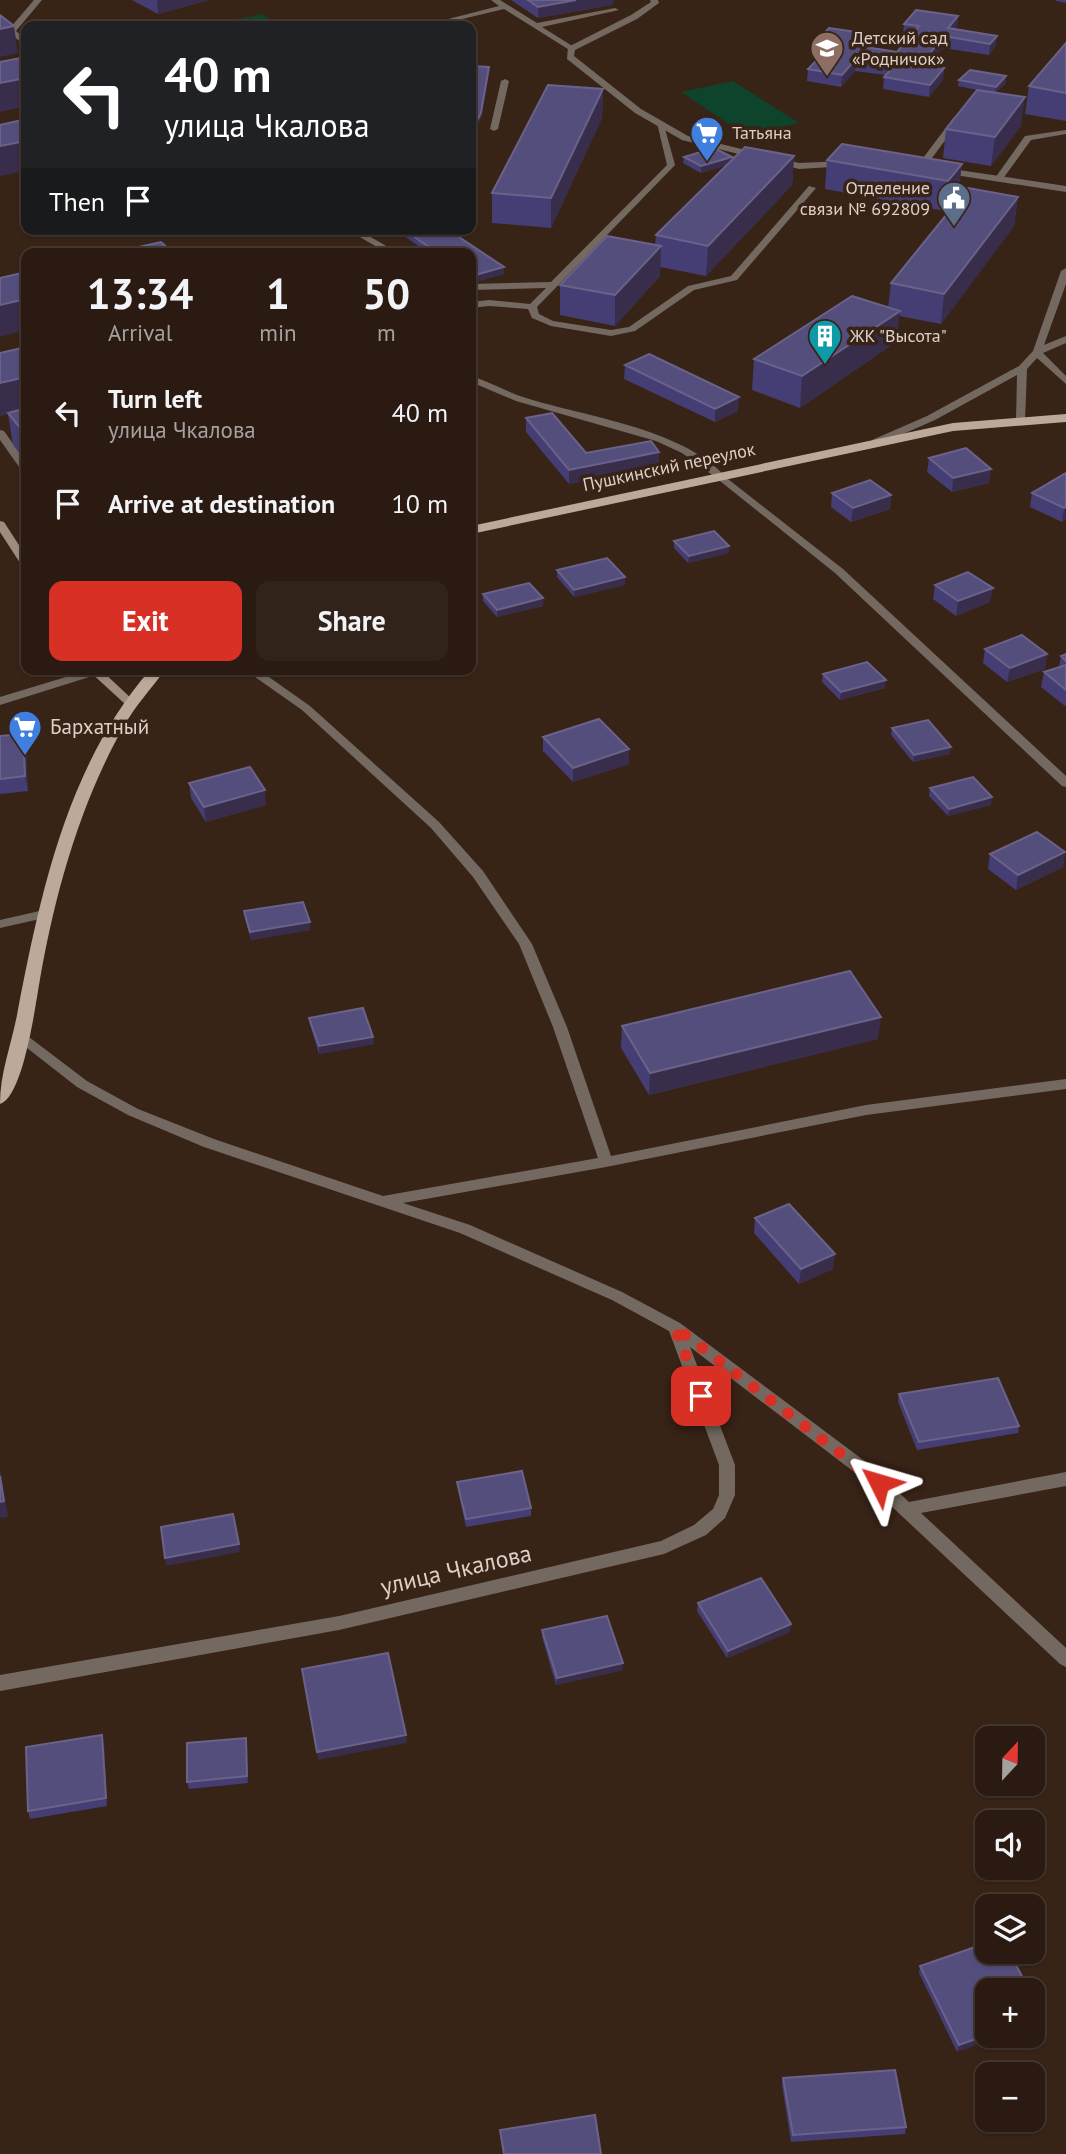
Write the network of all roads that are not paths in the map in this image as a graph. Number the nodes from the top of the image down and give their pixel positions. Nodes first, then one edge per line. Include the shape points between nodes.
1 (38, 0) edge
2 (495, 0) edge
3 (654, 0) edge
4 (505, 7) junction
5 (615, 10) dead end
6 (446, 21) edge
7 (535, 26) junction
8 (0, 27) edge
9 (12, 30) junction
10 (21, 39) edge
11 (571, 49) junction
12 (505, 81) dead end
13 (965, 109) edge
14 (660, 125) junction
15 (495, 129) dead end
16 (1066, 132) edge
17 (851, 164) edge
18 (908, 168) edge
19 (920, 169) junction
20 (999, 178) junction
21 (812, 188) dead end
22 (1066, 189) edge
23 (361, 235) edge
24 (385, 248) edge
25 (1066, 271) edge
26 (552, 285) junction
27 (476, 287) edge
28 (476, 304) edge
29 (532, 307) junction
30 (1066, 339) edge
31 (1037, 352) junction
32 (1022, 368) junction
33 (476, 381) edge
34 (1066, 381) edge
35 (1066, 418) edge
36 (1021, 419) junction
37 (0, 433) edge
38 (876, 442) junction
39 (21, 462) edge
40 (719, 475) junction
41 (0, 524) edge
42 (476, 529) edge
43 (21, 556) edge
44 (82, 675) edge
45 (99, 675) edge
46 (153, 675) edge
47 (258, 675) edge
48 (0, 701) edge
49 (129, 702) junction
50 (1066, 783) edge
51 (44, 914) junction
52 (0, 924) edge
53 (20, 1037) junction
54 (1066, 1084) edge
55 (0, 1098) edge
56 (606, 1162) junction
57 (382, 1201) junction
58 (675, 1327) junction
59 (1066, 1479) edge
60 (907, 1509) junction
61 (1066, 1659) edge
62 (0, 1683) edge

1 - 9 street
2 - 4 street
3 - 11 street via 634,17
4 - 6 street
4 - 7 street
5 - 7 street
7 - 11 street
8 - 9 street
9 - 10 street
11 - 14 street via 570,57
12 - 15 street
13 - 19 street
14 - 17 street via 685,138 799,166
14 - 26 street via 671,164
16 - 20 street via 1028,138
18 - 19 street
19 - 20 street
20 - 22 street
21 - 29 street via 734,278 691,288 632,329 611,333 551,323 535,316
23 - 24 street
25 - 31 street
26 - 27 street
26 - 29 street
28 - 29 street
30 - 31 street
31 - 32 street
31 - 34 street
32 - 36 street
32 - 38 street
33 - 40 street via 519,399 660,439
35 - 36 main road, Пушкинский переулок
36 - 38 main road, Пушкинский переулок via 953,426
37 - 39 street
38 - 40 main road, Пушкинский переулок
40 - 42 main road, Пушкинский переулок
40 - 50 street via 839,571
41 - 43 street
44 - 48 street
45 - 49 street
46 - 49 main road
47 - 56 street via 306,708 435,825 478,874 525,944 560,1027
49 - 51 main road via 82,799
51 - 52 street
51 - 53 main road
53 - 55 main road
53 - 57 street via 82,1084 133,1112 209,1143
54 - 56 street via 866,1110
56 - 57 street
57 - 58 street via 544,1262
58 - 60 street via 864,1470
58 - 62 street, улица Чкалова via 727,1465 727,1494 719,1513 701,1530 664,1547 339,1623
59 - 60 street
60 - 61 street

